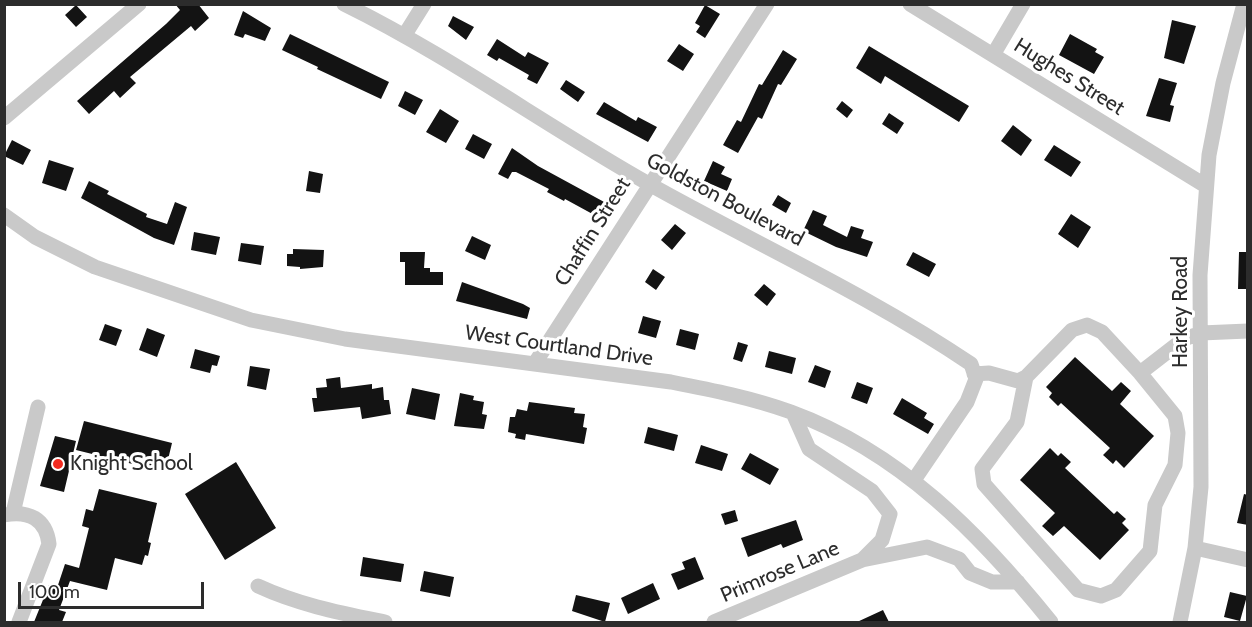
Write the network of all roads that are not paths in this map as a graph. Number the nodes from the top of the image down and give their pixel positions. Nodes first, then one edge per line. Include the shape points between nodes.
1 (139, 4) edge
2 (344, 4) edge
3 (424, 4) edge
4 (767, 4) edge
5 (910, 4) edge
6 (1023, 4) edge
7 (1244, 4) edge
8 (122, 10) edge
9 (1242, 34) edge
10 (404, 36) junction
11 (993, 55) junction
12 (4, 118) edge
13 (649, 184) junction
14 (1206, 186) junction
15 (4, 215) edge
16 (1248, 331) edge
17 (1201, 333) junction
18 (535, 363) junction
19 (1140, 373) junction
20 (974, 374) junction
21 (1026, 376) junction
22 (38, 407) dead end
23 (793, 413) junction
24 (914, 480) junction
25 (9, 514) edge
26 (1195, 548) junction
27 (862, 560) junction
28 (1248, 560) edge
29 (1018, 582) junction
30 (258, 586) dead end
31 (19, 622) edge
32 (381, 622) edge
33 (714, 622) edge
34 (1051, 622) edge
35 (1180, 622) edge

1 - 8 street
2 - 10 street, Goldston Boulevard
3 - 10 street
4 - 13 street, Chaffin Street
5 - 11 street, Hughes Street
6 - 11 street
7 - 9 street, Harkey Road
8 - 12 street
9 - 14 street, Harkey Road via 1215,119
10 - 13 street, Goldston Boulevard
11 - 14 street, Hughes Street
13 - 18 street, Chaffin Street
13 - 20 street, Goldston Boulevard via 833,281 949,349 970,364
14 - 17 street, Harkey Road
15 - 18 street, West Courtland Drive via 35,237 95,267 252,320 345,339
16 - 17 street
17 - 19 street via 1184,339
17 - 26 street, Harkey Road via 1201,488
18 - 23 street, West Courtland Drive via 681,384
19 - 21 street via 1102,332 1087,325 1072,330
19 - 21 street via 1175,416 1175,465 1155,505 1150,550 1116,590 1101,596 1078,590 984,484 982,469 1017,422
20 - 21 street via 989,373 1018,381
20 - 24 street via 976,379 967,402
22 - 25 street
23 - 24 street, West Courtland Drive via 857,443
23 - 27 street, Primrose Lane via 809,449 872,491 890,514 882,540
24 - 29 street, West Courtland Drive via 955,514
25 - 31 street via 30,515 41,521 49,544
26 - 28 street
26 - 35 street, Harkey Road
27 - 29 street, Primrose Lane via 927,547 959,559 970,573 992,582
27 - 33 street, Primrose Lane
29 - 34 street, West Courtland Drive
30 - 32 street via 305,604

